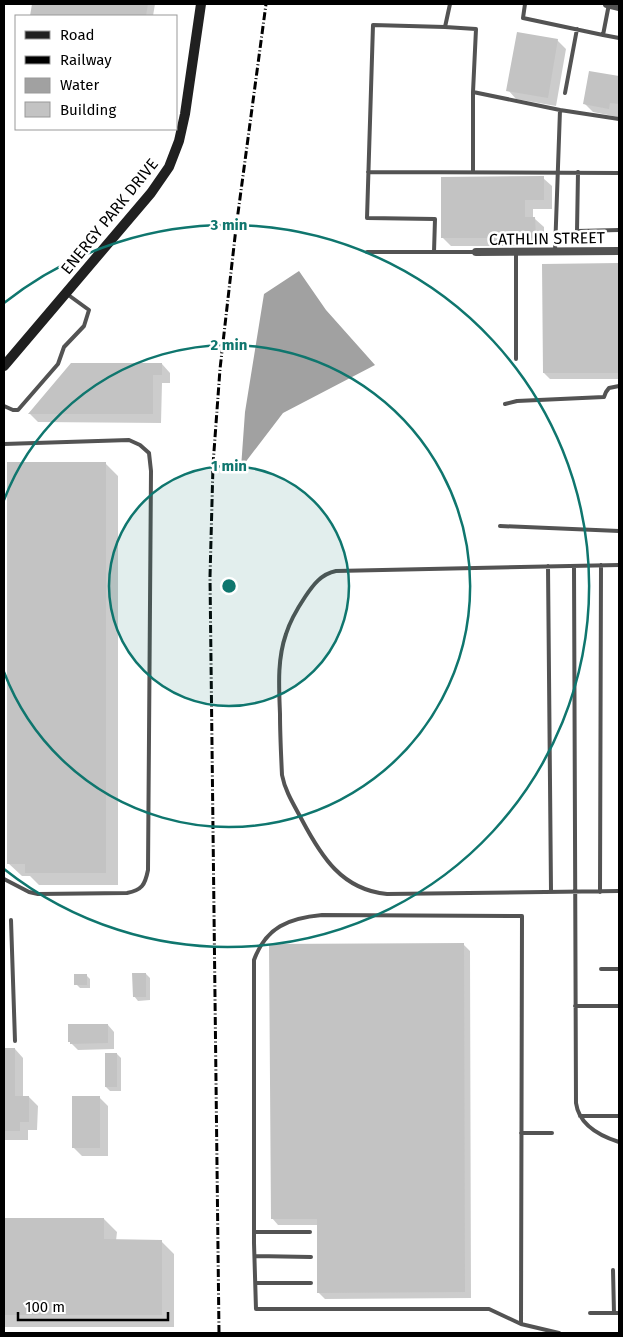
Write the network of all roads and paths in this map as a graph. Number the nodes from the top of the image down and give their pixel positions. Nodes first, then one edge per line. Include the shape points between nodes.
1 (200, 4) edge
2 (450, 4) edge
3 (526, 4) edge
4 (608, 4) edge
5 (619, 7) edge
6 (445, 27) junction
7 (577, 29) junction
8 (603, 35) junction
9 (619, 38) edge
10 (473, 92) junction
11 (565, 93) dead end
12 (560, 110) junction
13 (619, 119) edge
14 (368, 172) junction
15 (473, 172) junction
16 (558, 172) junction
17 (578, 172) junction
18 (619, 173) edge
19 (619, 230) edge
20 (555, 251) junction
21 (619, 251) edge
22 (366, 252) dead end
23 (434, 252) junction
24 (476, 252) joint
25 (516, 252) junction
26 (66, 293) junction
27 (516, 359) dead end
28 (4, 366) edge
29 (619, 386) edge
30 (505, 404) dead end
31 (4, 406) edge
32 (4, 444) edge
33 (500, 526) dead end
34 (619, 531) edge
35 (601, 565) junction
36 (619, 565) edge
37 (548, 566) junction
38 (574, 566) junction
39 (4, 879) edge
40 (550, 891) junction
41 (619, 891) edge
42 (575, 892) junction
43 (600, 892) junction
44 (11, 920) dead end
45 (601, 969) dead end
46 (619, 969) edge
47 (576, 1006) junction
48 (619, 1006) edge
49 (15, 1041) dead end
50 (580, 1116) junction
51 (619, 1116) edge
52 (521, 1133) junction
53 (552, 1133) dead end
54 (619, 1142) edge
55 (254, 1232) junction
56 (310, 1232) dead end
57 (255, 1256) junction
58 (311, 1257) dead end
59 (613, 1270) dead end
60 (256, 1283) junction
61 (311, 1283) dead end
62 (590, 1313) dead end
63 (614, 1313) junction
64 (619, 1313) edge
65 (521, 1324) junction
66 (559, 1333) edge

1 - 26 street, ENERGY PARK DRIVE via 185,114 169,167 151,193
2 - 6 lane
3 - 7 lane via 523,18
4 - 5 street
4 - 8 lane
6 - 10 lane via 476,29
6 - 14 lane via 373,26
7 - 8 lane
7 - 11 lane
8 - 9 lane
10 - 12 lane
10 - 15 lane
12 - 13 lane
12 - 16 lane
14 - 15 lane
14 - 23 lane via 367,218 435,219
15 - 16 lane
16 - 17 lane
16 - 20 lane
17 - 18 lane
17 - 19 lane via 577,231
20 - 21 street, CATHLIN STREET
20 - 25 street, CATHLIN STREET
22 - 23 lane
23 - 24 lane
24 - 25 street, CATHLIN STREET
25 - 27 lane
26 - 28 street, ENERGY PARK DRIVE
26 - 31 lane via 89,310 84,326 64,347 58,364 18,410
29 - 30 lane via 609,388 604,397
32 - 39 lane via 129,440 149,453 151,471 146,882 136,891 126,893 38,894
33 - 34 lane
35 - 36 lane
35 - 38 lane
35 - 43 lane
37 - 38 lane
37 - 40 lane
37 - 40 lane via 330,572 313,586 292,619 278,677 284,786 322,854 342,876 365,890 387,894
38 - 42 lane
40 - 42 lane
41 - 43 lane
42 - 43 lane
42 - 47 lane
44 - 49 lane
45 - 46 lane
47 - 48 lane
47 - 50 lane via 576,1103
50 - 51 lane
50 - 54 lane via 593,1130
52 - 53 lane
52 - 55 lane via 522,916 322,915 291,920 274,929 258,949 254,960
52 - 65 lane
55 - 56 lane
55 - 57 lane
57 - 58 lane
57 - 60 lane
59 - 63 lane
60 - 61 lane
60 - 65 lane via 256,1309 489,1309
62 - 63 lane
63 - 64 lane
65 - 66 lane

